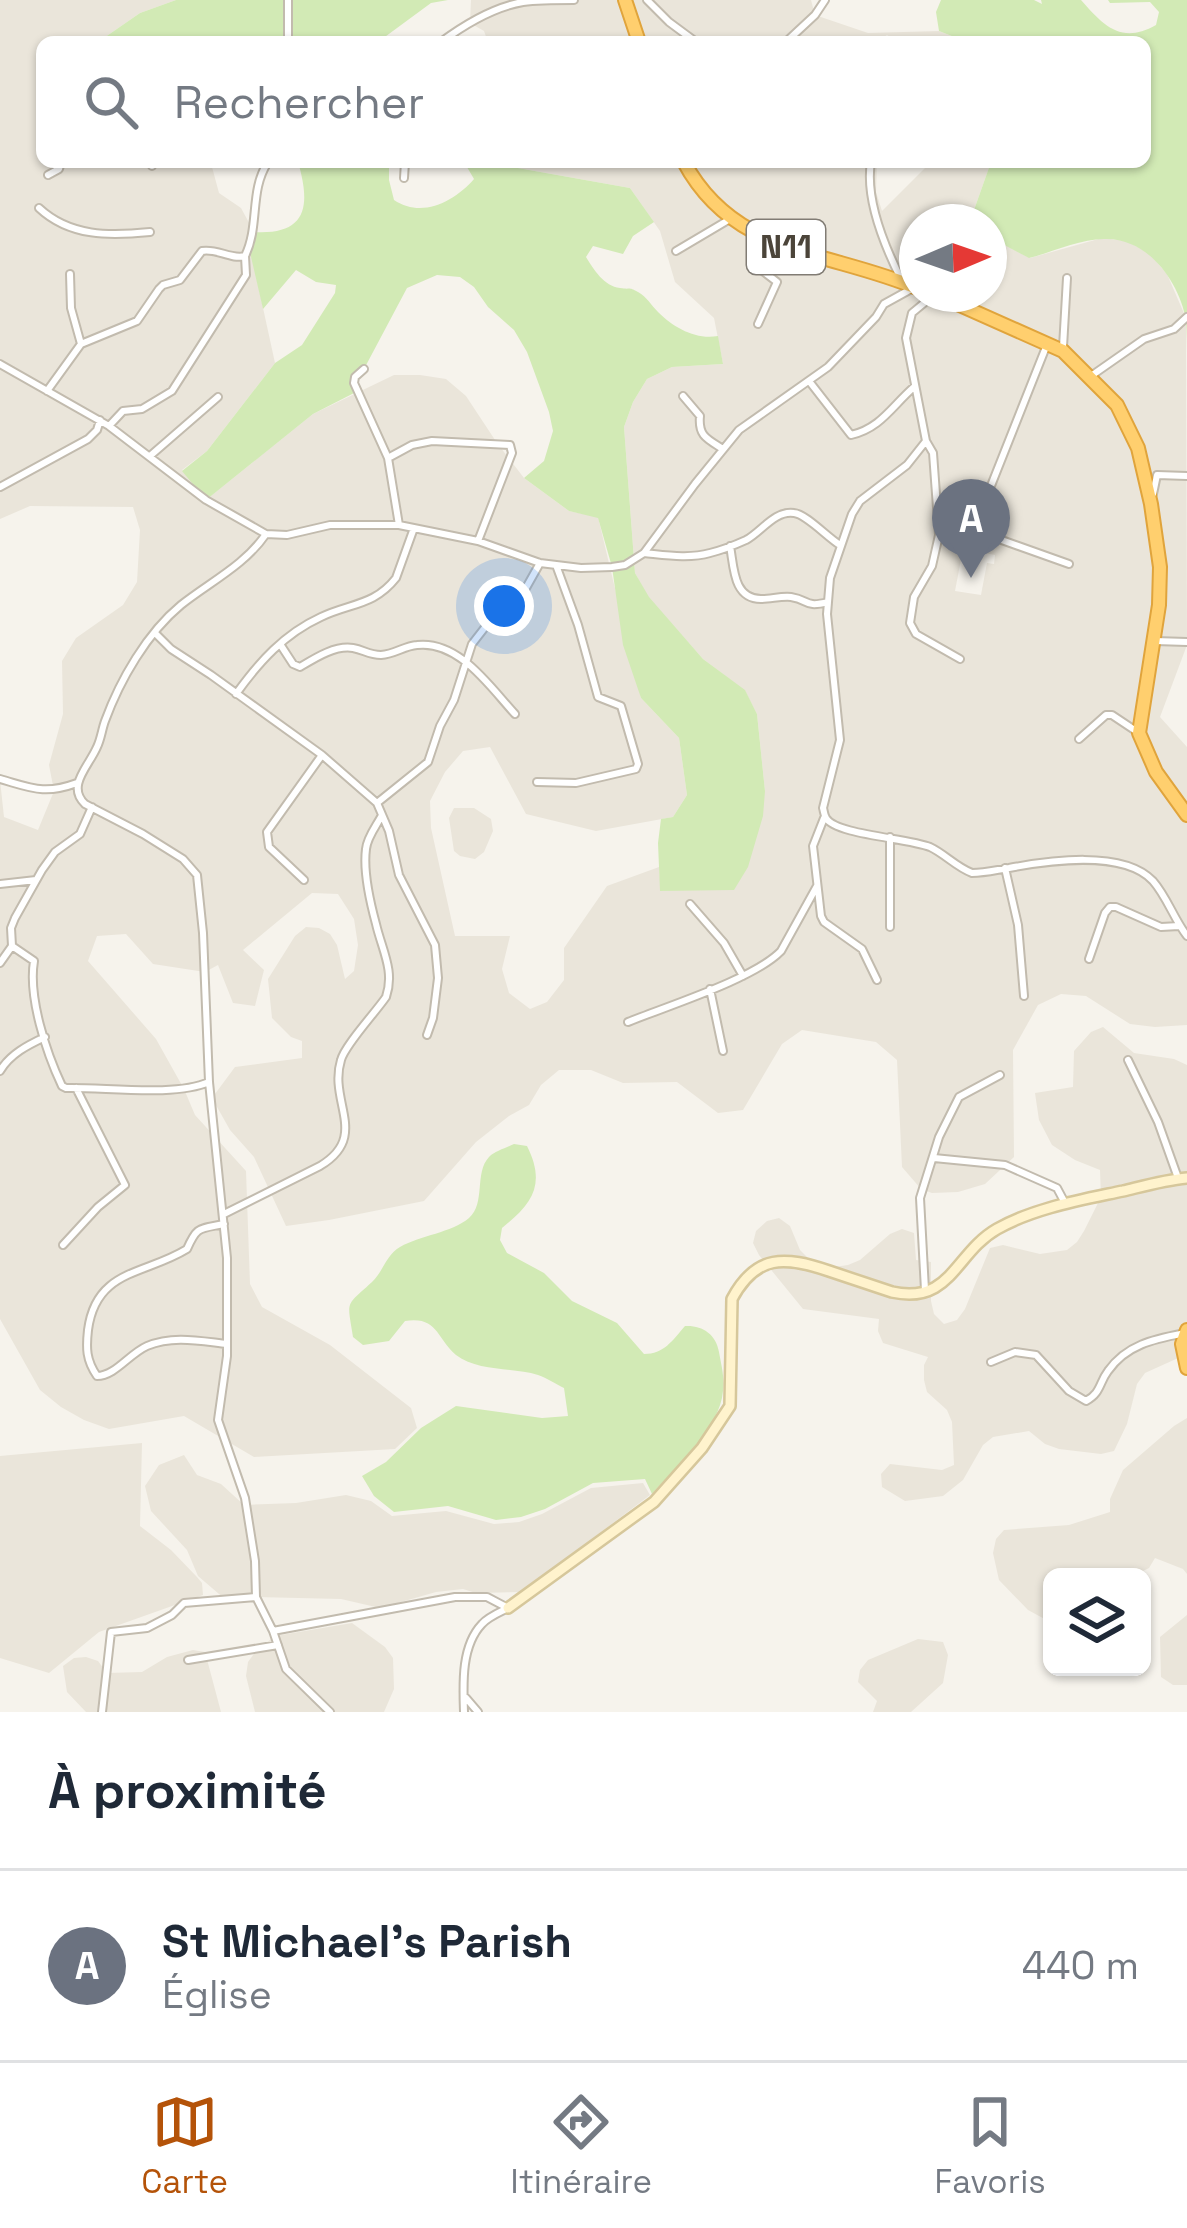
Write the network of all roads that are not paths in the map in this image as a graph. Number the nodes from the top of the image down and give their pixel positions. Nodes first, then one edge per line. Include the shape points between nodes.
1 (288, 0) edge
2 (574, 0) edge
3 (626, 0) edge
4 (647, 0) edge
5 (825, 0) edge
6 (288, 36) edge
7 (450, 36) edge
8 (637, 36) edge
9 (688, 36) edge
10 (792, 36) edge
11 (59, 168) edge
12 (265, 168) edge
13 (404, 168) edge
14 (688, 168) edge
15 (870, 168) edge
16 (48, 176) dead end
17 (404, 178) dead end
18 (39, 208) dead end
19 (730, 219) junction
20 (150, 232) dead end
21 (784, 247) junction
22 (676, 251) dead end
23 (245, 256) junction
24 (899, 268) edge
25 (70, 274) dead end
26 (1067, 278) dead end
27 (899, 282) edge
28 (899, 294) edge
29 (914, 312) edge
30 (975, 312) edge
31 (1187, 317) edge
32 (758, 324) dead end
33 (82, 344) junction
34 (1047, 344) junction
35 (1063, 351) junction
36 (1, 367) edge
37 (364, 369) dead end
38 (1091, 376) junction
39 (809, 381) junction
40 (914, 387) junction
41 (47, 391) junction
42 (683, 396) dead end
43 (218, 397) dead end
44 (100, 420) junction
45 (109, 426) junction
46 (926, 441) junction
47 (723, 448) junction
48 (150, 456) junction
49 (388, 458) junction
50 (1187, 476) edge
51 (0, 487) edge
52 (1151, 504) junction
53 (977, 521) junction
54 (398, 525) junction
55 (414, 528) junction
56 (266, 534) junction
57 (939, 535) junction
58 (478, 541) junction
59 (840, 545) junction
60 (730, 546) junction
61 (644, 553) junction
62 (540, 563) junction
63 (1069, 564) dead end
64 (556, 565) junction
65 (827, 602) junction
66 (155, 633) junction
67 (1155, 640) junction
68 (1187, 642) edge
69 (280, 644) junction
70 (960, 659) dead end
71 (465, 662) junction
72 (236, 694) junction
73 (515, 714) dead end
74 (1139, 734) junction
75 (1079, 739) dead end
76 (322, 755) junction
77 (0, 779) edge
78 (537, 782) dead end
79 (77, 783) junction
80 (377, 803) junction
81 (92, 807) junction
82 (382, 815) junction
83 (1187, 815) edge
84 (825, 817) junction
85 (890, 837) junction
86 (1005, 868) junction
87 (36, 880) junction
88 (304, 880) dead end
89 (0, 884) edge
90 (817, 886) junction
91 (691, 904) dead end
92 (1179, 926) junction
93 (890, 927) dead end
94 (1187, 936) edge
95 (12, 946) junction
96 (1089, 959) dead end
97 (0, 968) edge
98 (743, 976) junction
99 (877, 980) dead end
100 (710, 989) junction
101 (1024, 996) dead end
102 (628, 1022) dead end
103 (428, 1035) dead end
104 (45, 1037) junction
105 (723, 1052) dead end
106 (1128, 1060) dead end
107 (0, 1071) edge
108 (1000, 1075) dead end
109 (209, 1082) junction
110 (76, 1088) junction
111 (934, 1159) junction
112 (1182, 1178) edge
113 (1066, 1204) junction
114 (223, 1220) junction
115 (63, 1245) dead end
116 (925, 1294) junction
117 (1186, 1331) edge
118 (227, 1344) junction
119 (992, 1362) dead end
120 (1187, 1368) edge
121 (256, 1597) junction
122 (508, 1608) junction
123 (273, 1631) junction
124 (278, 1645) junction
125 (188, 1660) dead end
126 (463, 1696) junction
127 (102, 1712) edge
128 (330, 1712) edge
129 (464, 1712) edge
130 (478, 1712) edge

1 - 6 street
2 - 7 street via 509,6
3 - 8 highway
4 - 9 street
5 - 10 street
11 - 16 street
12 - 23 street
13 - 17 street
14 - 19 highway, N11
15 - 24 street via 872,202
18 - 20 street via 75,230
19 - 21 highway, N11
19 - 22 street
21 - 27 highway, N11
21 - 32 street via 754,260 777,282
23 - 33 street via 202,251 137,321
23 - 45 street via 246,275 172,391 123,411
25 - 33 street
26 - 35 street
28 - 39 street
29 - 40 street via 908,325
30 - 34 highway
31 - 38 street
33 - 41 street
34 - 35 highway
34 - 53 street
35 - 38 highway
36 - 41 street
37 - 49 street via 354,383
38 - 52 highway via 1118,405
39 - 40 street via 851,435 876,427
39 - 47 street
40 - 46 street
41 - 44 street
42 - 47 street via 700,416 702,436
43 - 48 street
44 - 45 street
44 - 51 street via 88,439
45 - 48 street
46 - 57 street
46 - 59 street via 860,501
47 - 61 street
48 - 56 street
49 - 54 street
49 - 58 street via 432,441 510,445
50 - 52 street via 1157,475
52 - 67 highway via 1160,567
53 - 57 street
53 - 63 street via 996,538
54 - 55 street
54 - 56 street
55 - 58 street
55 - 69 street via 396,578 378,597 320,617
56 - 66 street
57 - 70 street via 910,623
58 - 62 street
59 - 60 street via 787,513
59 - 65 street
60 - 61 street via 698,556
60 - 65 street via 736,583 749,598
61 - 64 street via 612,567
62 - 64 street
62 - 71 street via 522,595 477,635
64 - 78 street via 598,697 621,706 638,764 576,783
65 - 84 street via 841,726
66 - 72 street
66 - 79 street
67 - 68 street
67 - 74 highway
69 - 71 street via 300,667 351,647 374,656 418,644
69 - 72 street
71 - 73 street
71 - 80 street via 428,762
72 - 76 street
74 - 75 street via 1106,715
74 - 83 highway
76 - 80 street
76 - 88 street via 267,832 269,847
77 - 79 street via 34,790
79 - 81 street via 78,797
80 - 82 street
81 - 87 street via 80,834
81 - 109 street via 197,875
82 - 103 street via 399,875 435,946
82 - 114 street via 368,841 367,871 390,986 341,1057 342,1148
84 - 85 street
84 - 90 street via 814,846
85 - 86 street via 936,850 972,873
85 - 93 street
86 - 92 street via 1122,865 1156,884
86 - 101 street
87 - 89 street
87 - 95 street via 11,928
90 - 98 street via 781,951
90 - 99 street via 824,922 856,942
91 - 98 street
92 - 94 street
92 - 96 street via 1110,907
95 - 97 street
95 - 104 street via 34,961
98 - 100 street
100 - 102 street
100 - 105 street
104 - 107 street
104 - 110 street via 62,1085
106 - 112 street
108 - 111 street via 959,1097
109 - 110 street
109 - 114 street
110 - 115 street via 124,1185
111 - 113 street via 1005,1165 1058,1188
111 - 116 street via 920,1198
112 - 113 street
113 - 116 street via 987,1235
114 - 118 street
114 - 118 street via 197,1229 187,1249 115,1282 94,1302 86,1357 97,1376 107,1376 165,1340
116 - 122 street via 892,1292 799,1261 774,1261 751,1274 732,1299 730,1406 701,1448 654,1502
117 - 119 street via 1138,1343 1086,1401 1036,1355 1016,1352
117 - 120 highway
118 - 121 street via 218,1420 245,1498
121 - 123 street
121 - 127 street via 184,1603 147,1628 111,1632
122 - 123 street via 488,1597 455,1597
122 - 126 street via 474,1637
123 - 124 street
124 - 125 street
124 - 128 street via 290,1676
126 - 129 street
126 - 130 street

